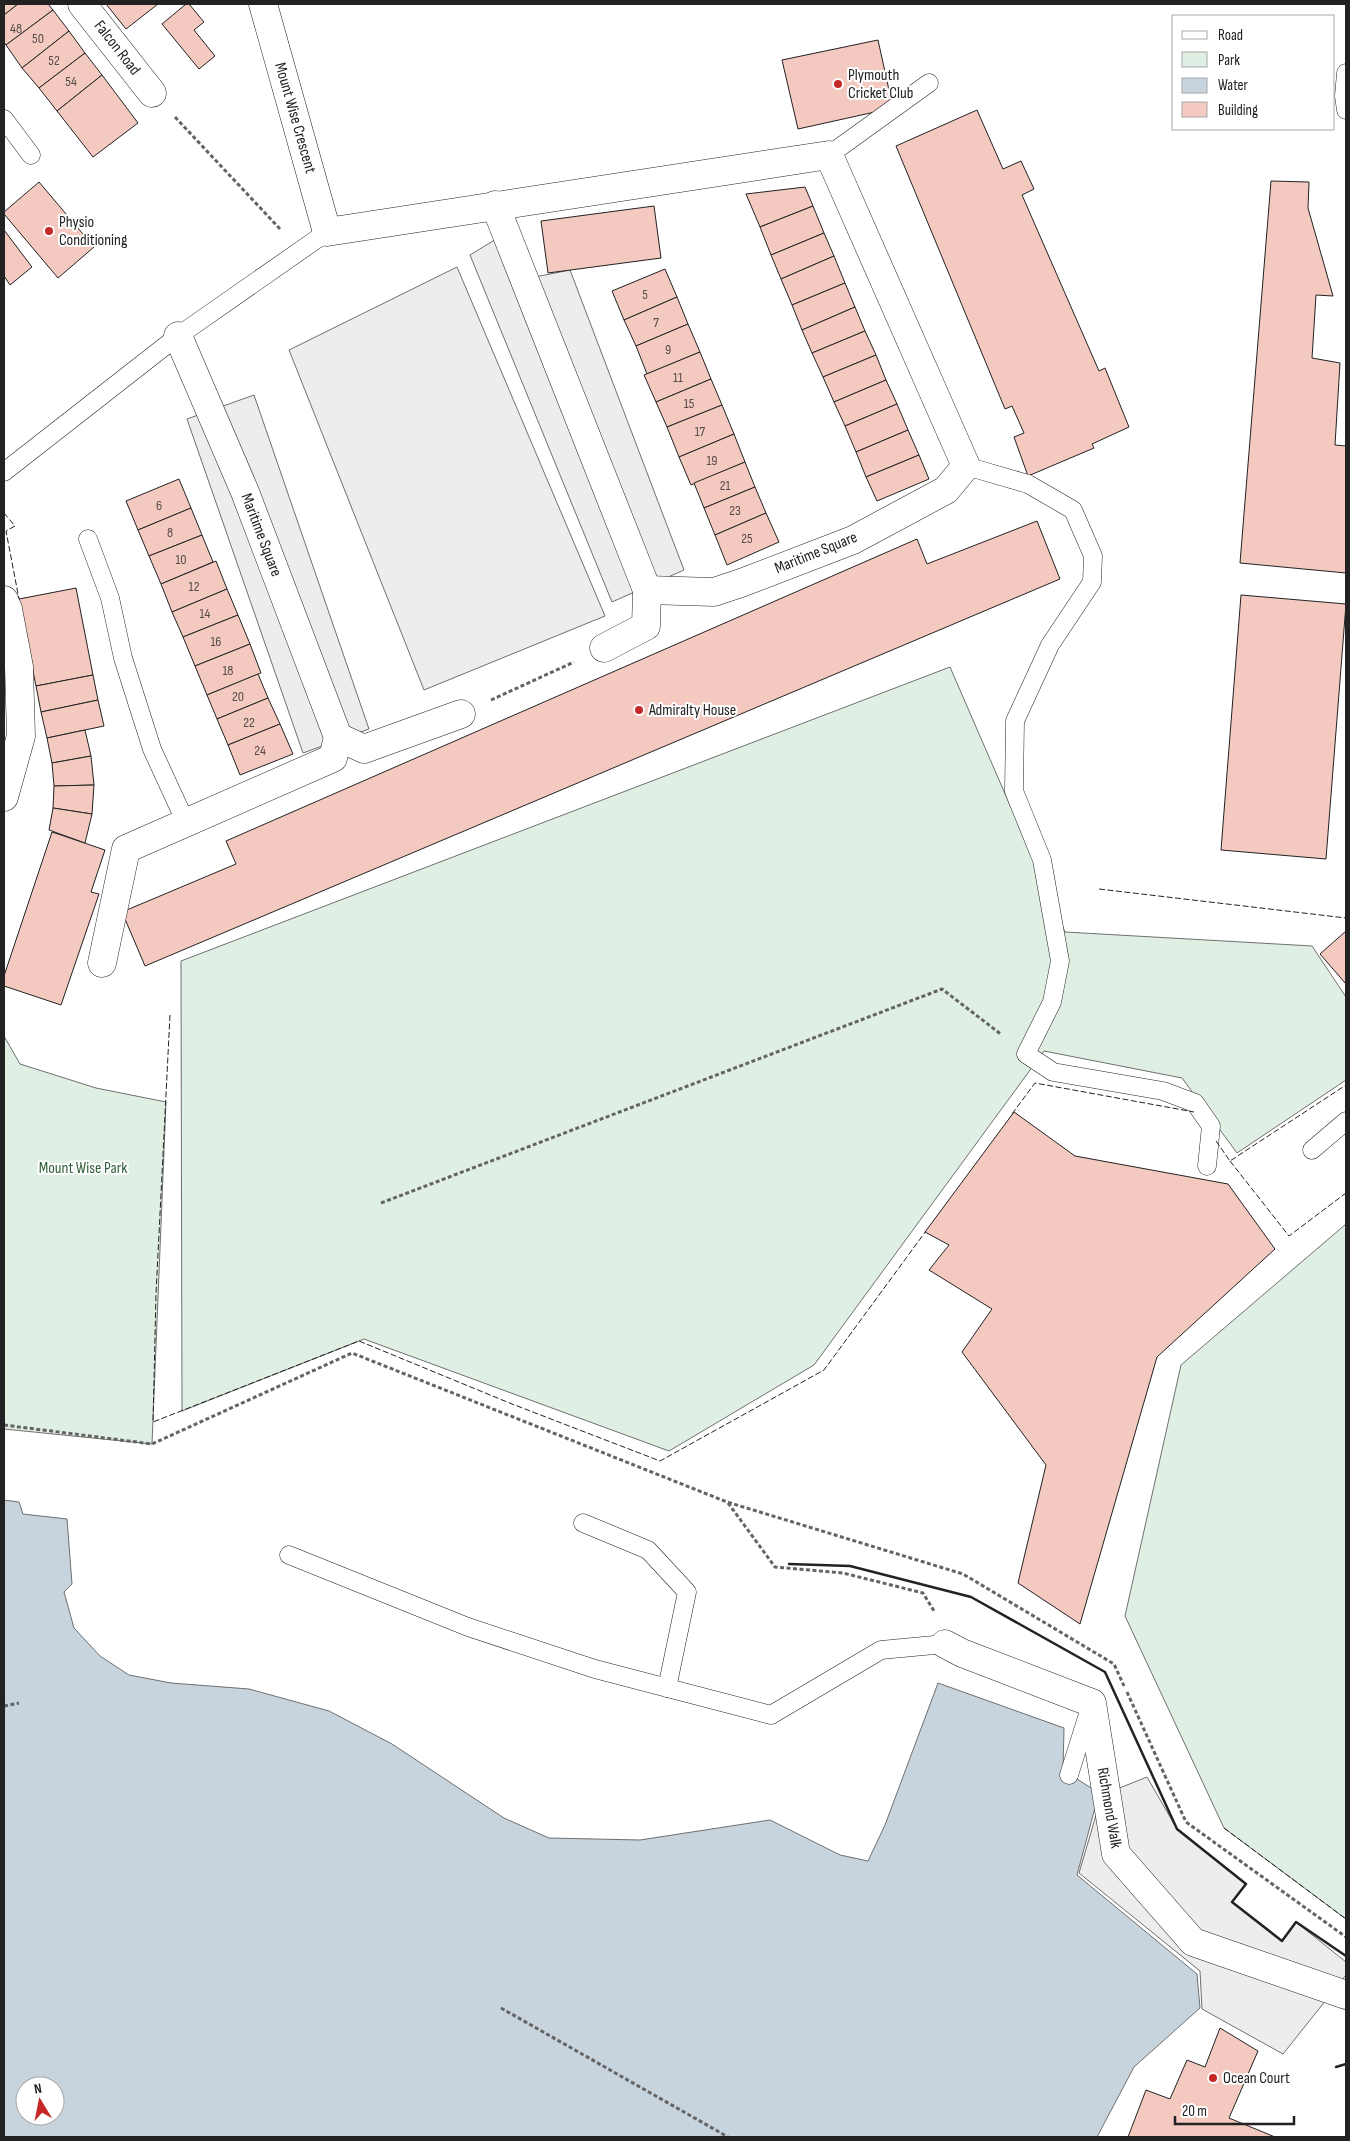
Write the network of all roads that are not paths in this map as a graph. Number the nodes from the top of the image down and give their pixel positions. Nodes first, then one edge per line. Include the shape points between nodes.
1 (82, 4) edge
2 (263, 4) edge
3 (1346, 73) edge
4 (929, 83) dead end
5 (152, 93) road end
6 (1346, 110) edge
7 (4, 119) edge
8 (31, 155) dead end
9 (829, 155) junction
10 (495, 205) junction
11 (328, 232) junction
12 (178, 336) junction
13 (966, 466) junction
14 (4, 472) edge
15 (88, 539) dead end
16 (647, 590) junction
17 (4, 600) edge
18 (604, 648) road end
19 (461, 714) road end
20 (338, 737) junction
21 (4, 797) edge
22 (186, 823) junction
23 (102, 963) dead end
24 (1346, 1121) edge
25 (1312, 1150) dead end
26 (1206, 1166) dead end
27 (583, 1523) dead end
28 (289, 1555) dead end
29 (953, 1648) joint
30 (667, 1688) junction
31 (1092, 1703) junction
32 (1070, 1775) dead end
33 (1346, 1995) edge

1 - 5 street, Falcon Road
2 - 11 street, Mount Wise Crescent
3 - 6 lane
4 - 9 lane
7 - 8 lane
9 - 10 street
9 - 13 street
10 - 11 street
10 - 16 street
11 - 12 lane
12 - 14 lane
12 - 20 street, Maritime Square via 245,492
13 - 16 street, Maritime Square via 946,490 853,540 714,592
13 - 26 lane via 1028,484 1073,510 1093,556 1092,582 1050,645 1015,721 1014,791 1042,860 1060,961 1052,1002 1026,1054 1053,1072 1162,1091 1195,1103 1211,1126
15 - 22 lane via 110,598 123,658 152,750
16 - 18 street via 646,626
17 - 21 street via 19,667 21,736
19 - 20 street via 364,749
20 - 22 street via 333,758
22 - 23 street via 126,850
24 - 25 lane
27 - 30 lane via 648,1550 687,1592
28 - 30 lane via 468,1627 596,1669
29 - 30 lane via 881,1650 771,1715
29 - 31 street
31 - 32 lane
31 - 33 street, Richmond Walk via 1116,1854 1193,1942

